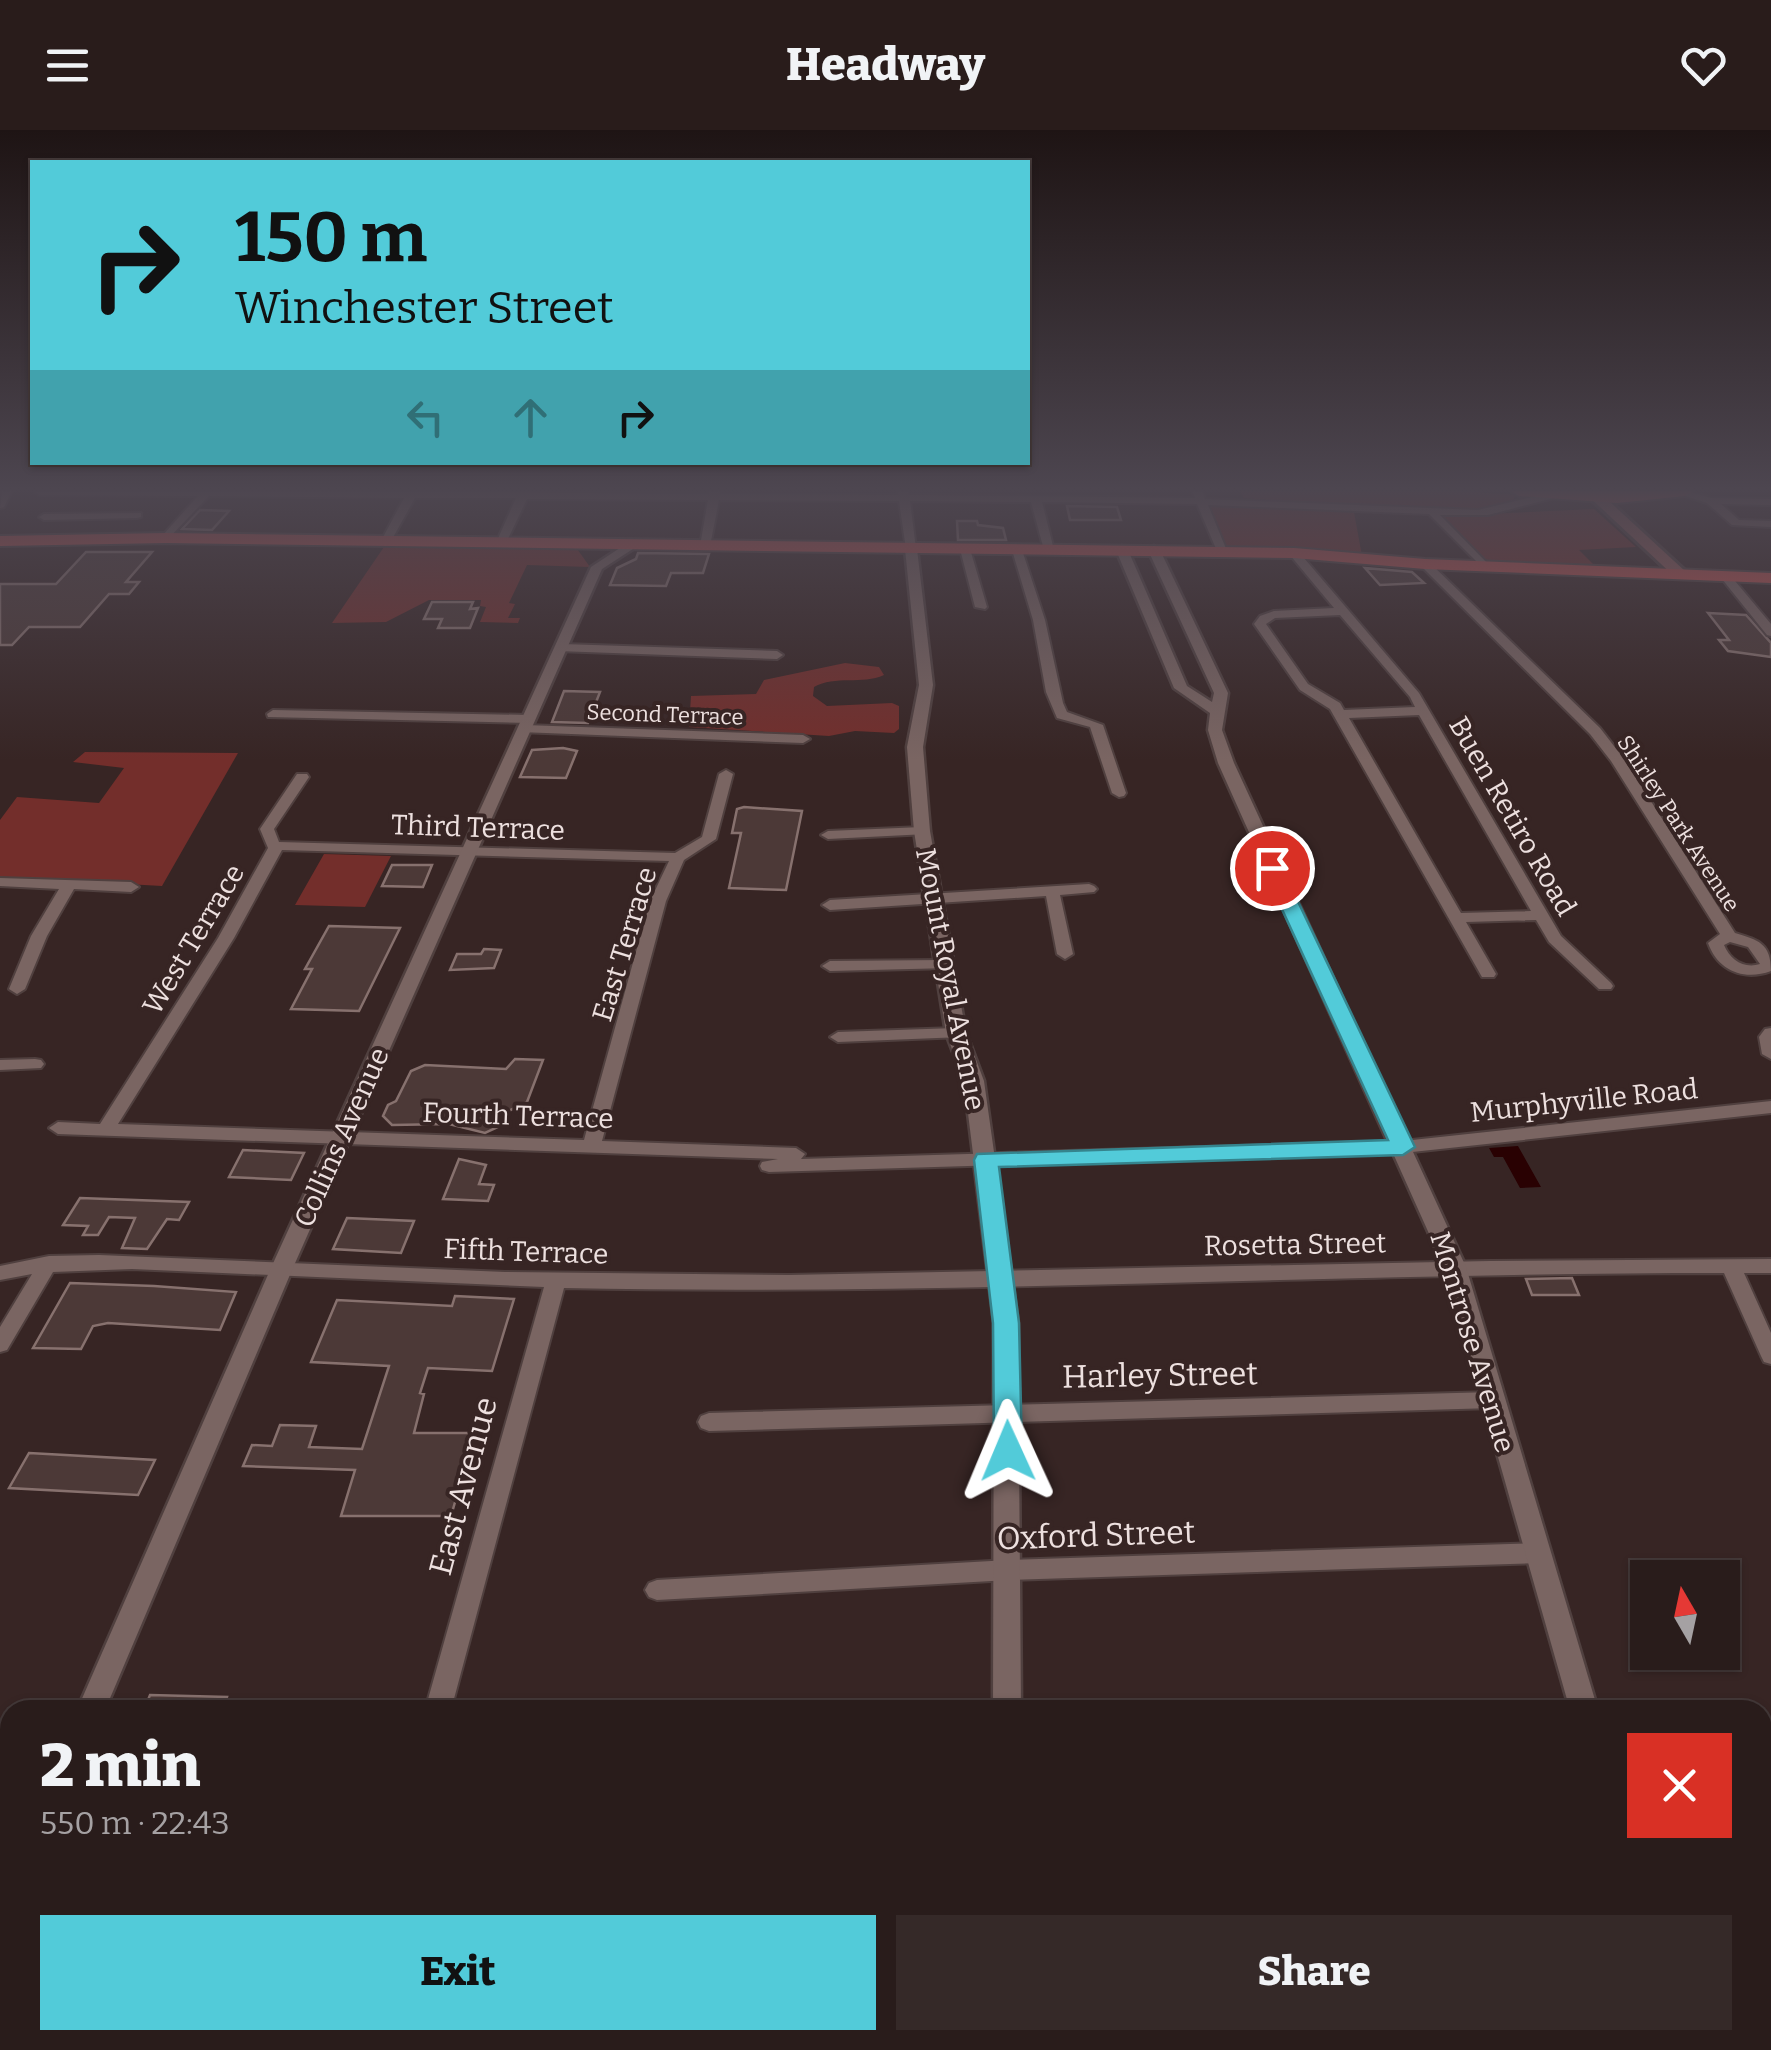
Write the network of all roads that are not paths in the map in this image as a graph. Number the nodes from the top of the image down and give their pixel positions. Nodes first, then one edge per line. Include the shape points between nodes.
1 (591, 581) edge
2 (914, 581) edge
3 (973, 581) edge
4 (1027, 581) edge
5 (1135, 581) edge
6 (1168, 581) edge
7 (1317, 581) edge
8 (1441, 581) edge
9 (1729, 581) edge
10 (980, 607) dead end
11 (1342, 611) junction
12 (1771, 632) edge
13 (562, 648) junction
14 (777, 655) dead end
15 (1217, 711) junction
16 (1424, 712) junction
17 (273, 714) dead end
18 (1340, 714) junction
19 (527, 724) junction
20 (803, 739) dead end
21 (726, 774) dead end
22 (302, 777) dead end
23 (1119, 793) dead end
24 (922, 832) junction
25 (828, 835) dead end
26 (277, 846) junction
27 (467, 852) junction
28 (678, 857) junction
29 (1, 883) edge
30 (69, 885) junction
31 (132, 887) dead end
32 (1089, 889) dead end
33 (1052, 890) junction
34 (934, 900) junction
35 (830, 905) dead end
36 (1542, 915) junction
37 (1456, 918) junction
38 (1729, 936) dead end
39 (1066, 954) dead end
40 (944, 964) junction
41 (830, 966) dead end
42 (1488, 974) dead end
43 (1605, 986) dead end
44 (17, 989) dead end
45 (956, 1032) junction
46 (1771, 1033) edge
47 (838, 1038) dead end
48 (1771, 1054) edge
49 (35, 1064) dead end
50 (0, 1065) edge
51 (1771, 1107) edge
52 (58, 1128) dead end
53 (105, 1130) junction
54 (342, 1135) junction
55 (592, 1146) junction
56 (1403, 1147) junction
57 (796, 1154) dead end
58 (986, 1160) junction
59 (769, 1166) dead end
60 (49, 1263) junction
61 (1730, 1265) junction
62 (1771, 1266) edge
63 (1455, 1268) junction
64 (281, 1270) junction
65 (0, 1273) edge
66 (1000, 1278) junction
67 (556, 1280) junction
68 (0, 1344) edge
69 (1771, 1356) edge
70 (1493, 1400) junction
71 (1008, 1412) junction
72 (710, 1422) dead end
73 (1538, 1552) junction
74 (1009, 1570) junction
75 (657, 1590) dead end
76 (95, 1700) edge
77 (441, 1700) edge
78 (1007, 1700) edge
79 (1581, 1700) edge

1 - 13 street, Collins Avenue
2 - 24 street, Mount Royal Avenue via 926,685 915,747
3 - 10 street
4 - 23 street via 1055,702 1062,714 1096,725
5 - 15 street via 1181,688
6 - 15 street, Montrose Avenue via 1221,693
7 - 11 street, Buen Retiro Road
8 - 38 street, Shirley Park Avenue via 1618,759
9 - 12 street
11 - 16 street, Buen Retiro Road
11 - 18 street via 1274,615 1260,624 1304,687
13 - 14 street
13 - 19 street, Collins Avenue
15 - 56 street, Montrose Avenue via 1215,730 1226,763
16 - 18 street, Buen Retiro Road
16 - 36 street, Buen Retiro Road
17 - 19 street, Second Terrace
18 - 37 street
19 - 20 street, Second Terrace
19 - 27 street, Collins Avenue
21 - 28 street, East Terrace via 709,839
22 - 26 street, West Terrace via 267,829
24 - 25 street
24 - 34 street, Mount Royal Avenue
26 - 27 street, Third Terrace
26 - 53 street, West Terrace
27 - 28 street, Third Terrace
27 - 54 street, Collins Avenue
28 - 55 street, East Terrace via 643,951
29 - 30 street
30 - 31 street
30 - 44 street
32 - 33 street
33 - 34 street
33 - 39 street
34 - 35 street
34 - 40 street, Mount Royal Avenue
36 - 37 street
36 - 43 street, Buen Retiro Road via 1556,940
37 - 42 street
40 - 41 street
40 - 45 street, Mount Royal Avenue
45 - 47 street
45 - 58 street, Mount Royal Avenue via 974,1081
46 - 48 street
49 - 50 street
51 - 56 street, Murphyville Road
52 - 53 street, Fourth Terrace
53 - 54 street, Fourth Terrace
54 - 55 street, Fourth Terrace
54 - 64 street, Collins Avenue
55 - 57 street, Fourth Terrace
56 - 58 street, Murphyville Road
56 - 63 street, Montrose Avenue
58 - 59 street
58 - 66 street, Mount Royal Avenue
60 - 64 street, Fifth Terrace
60 - 65 street, Fifth Terrace
60 - 68 street
61 - 62 street, Rosetta Street
61 - 63 street, Rosetta Street
61 - 69 street
63 - 66 street, Rosetta Street
63 - 70 street, Montrose Avenue
64 - 67 street, Fifth Terrace
64 - 76 street, Collins Avenue
66 - 67 street, Fifth Terrace
66 - 71 street, Mount Royal Avenue
67 - 77 street, East Avenue
70 - 71 street, Harley Street
70 - 73 street, Montrose Avenue
71 - 72 street, Harley Street
71 - 74 street, Mount Royal Avenue
73 - 74 street, Oxford Street
73 - 79 street, Montrose Avenue
74 - 75 street, Oxford Street
74 - 78 street, Mount Royal Avenue

